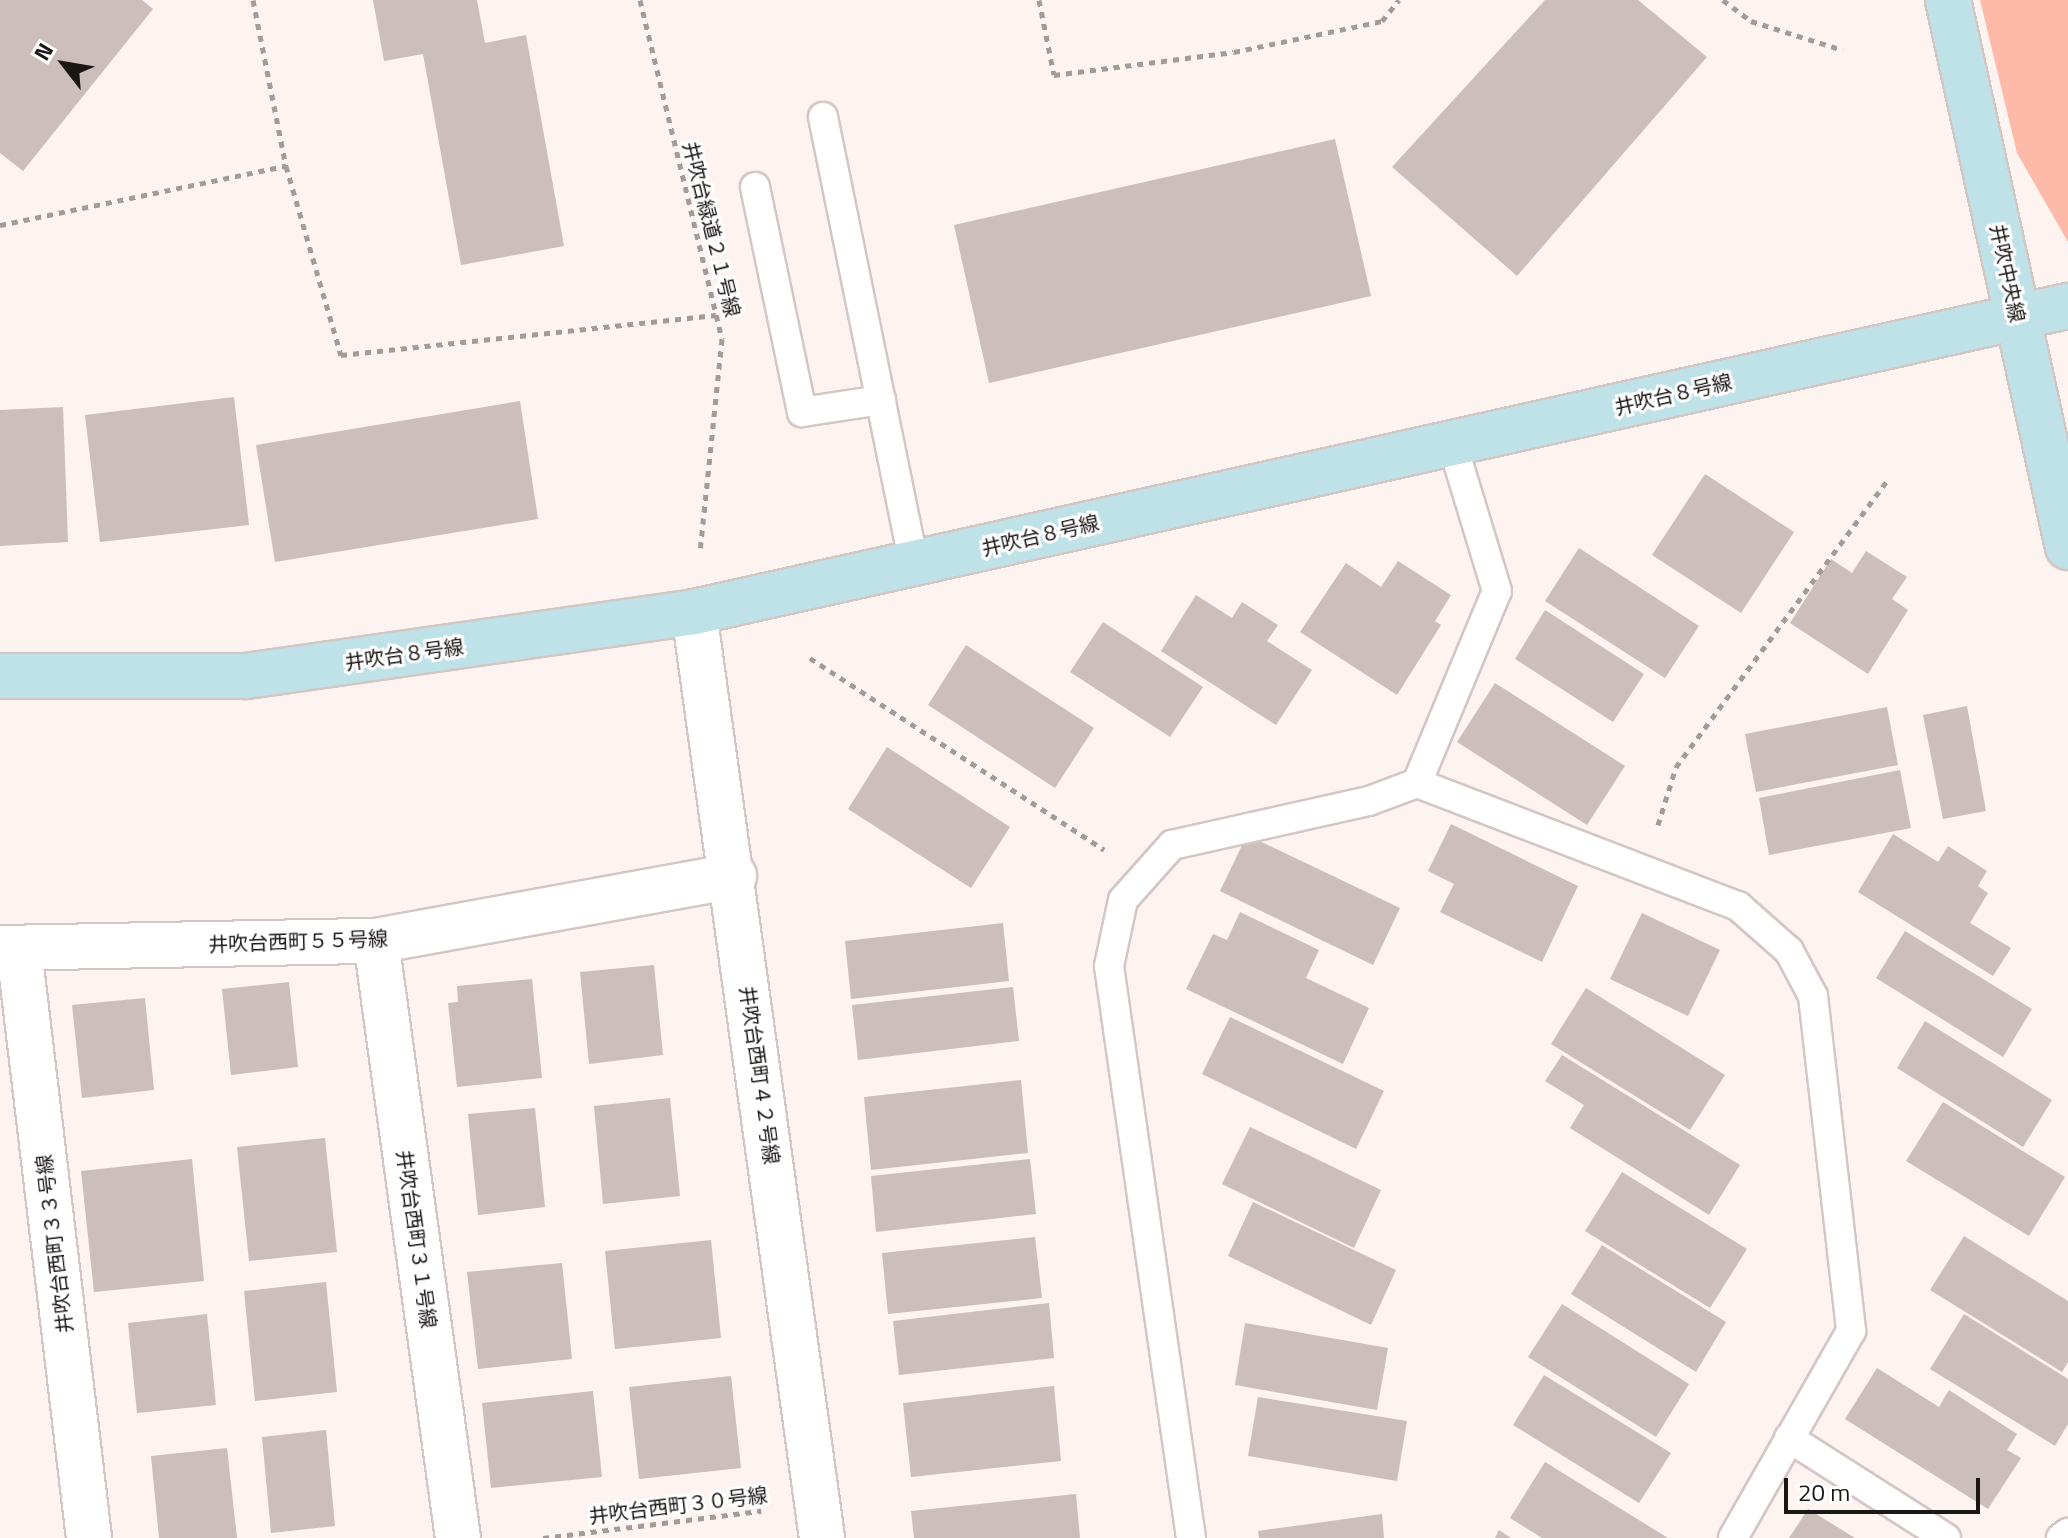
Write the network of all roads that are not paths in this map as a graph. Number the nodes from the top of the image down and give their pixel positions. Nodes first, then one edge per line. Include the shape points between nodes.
1 (1948, 0) edge
2 (823, 117) dead end
3 (755, 187) dead end
4 (2068, 306) edge
5 (2018, 317) junction
6 (881, 400) junction
7 (1452, 443) junction
8 (2068, 547) edge
9 (914, 563) junction
10 (694, 612) junction
11 (0, 676) edge
12 (1417, 783) junction
13 (734, 876) junction
14 (376, 941) junction
15 (10, 949) edge
16 (1789, 1438) junction
17 (820, 1521) edge
18 (2068, 1533) edge
19 (89, 1538) edge
20 (458, 1538) edge
21 (1191, 1538) edge
22 (1733, 1538) edge
23 (1946, 1538) edge
24 (2061, 1538) edge

1 - 5 street, 井吹中央線
2 - 6 lane
3 - 6 lane via 802,412
4 - 5 street, 井吹台８号線
5 - 7 street, 井吹台８号線
5 - 8 street, 井吹中央線
6 - 9 lane
7 - 9 street, 井吹台８号線
7 - 12 lane via 1497,591
9 - 10 street, 井吹台８号線
10 - 11 street, 井吹台８号線 via 246,676
10 - 13 street, 井吹台西町４２号線
12 - 16 lane via 1738,906 1789,951 1813,996 1851,1331
12 - 21 lane via 1369,801 1172,845 1123,900 1109,966
13 - 14 street, 井吹台西町５５号線
13 - 17 street, 井吹台西町４２号線
14 - 15 street, 井吹台西町５５号線
14 - 20 street, 井吹台西町３１号線
15 - 19 street, 井吹台西町３３号線
16 - 22 lane
16 - 23 lane
18 - 24 lane

